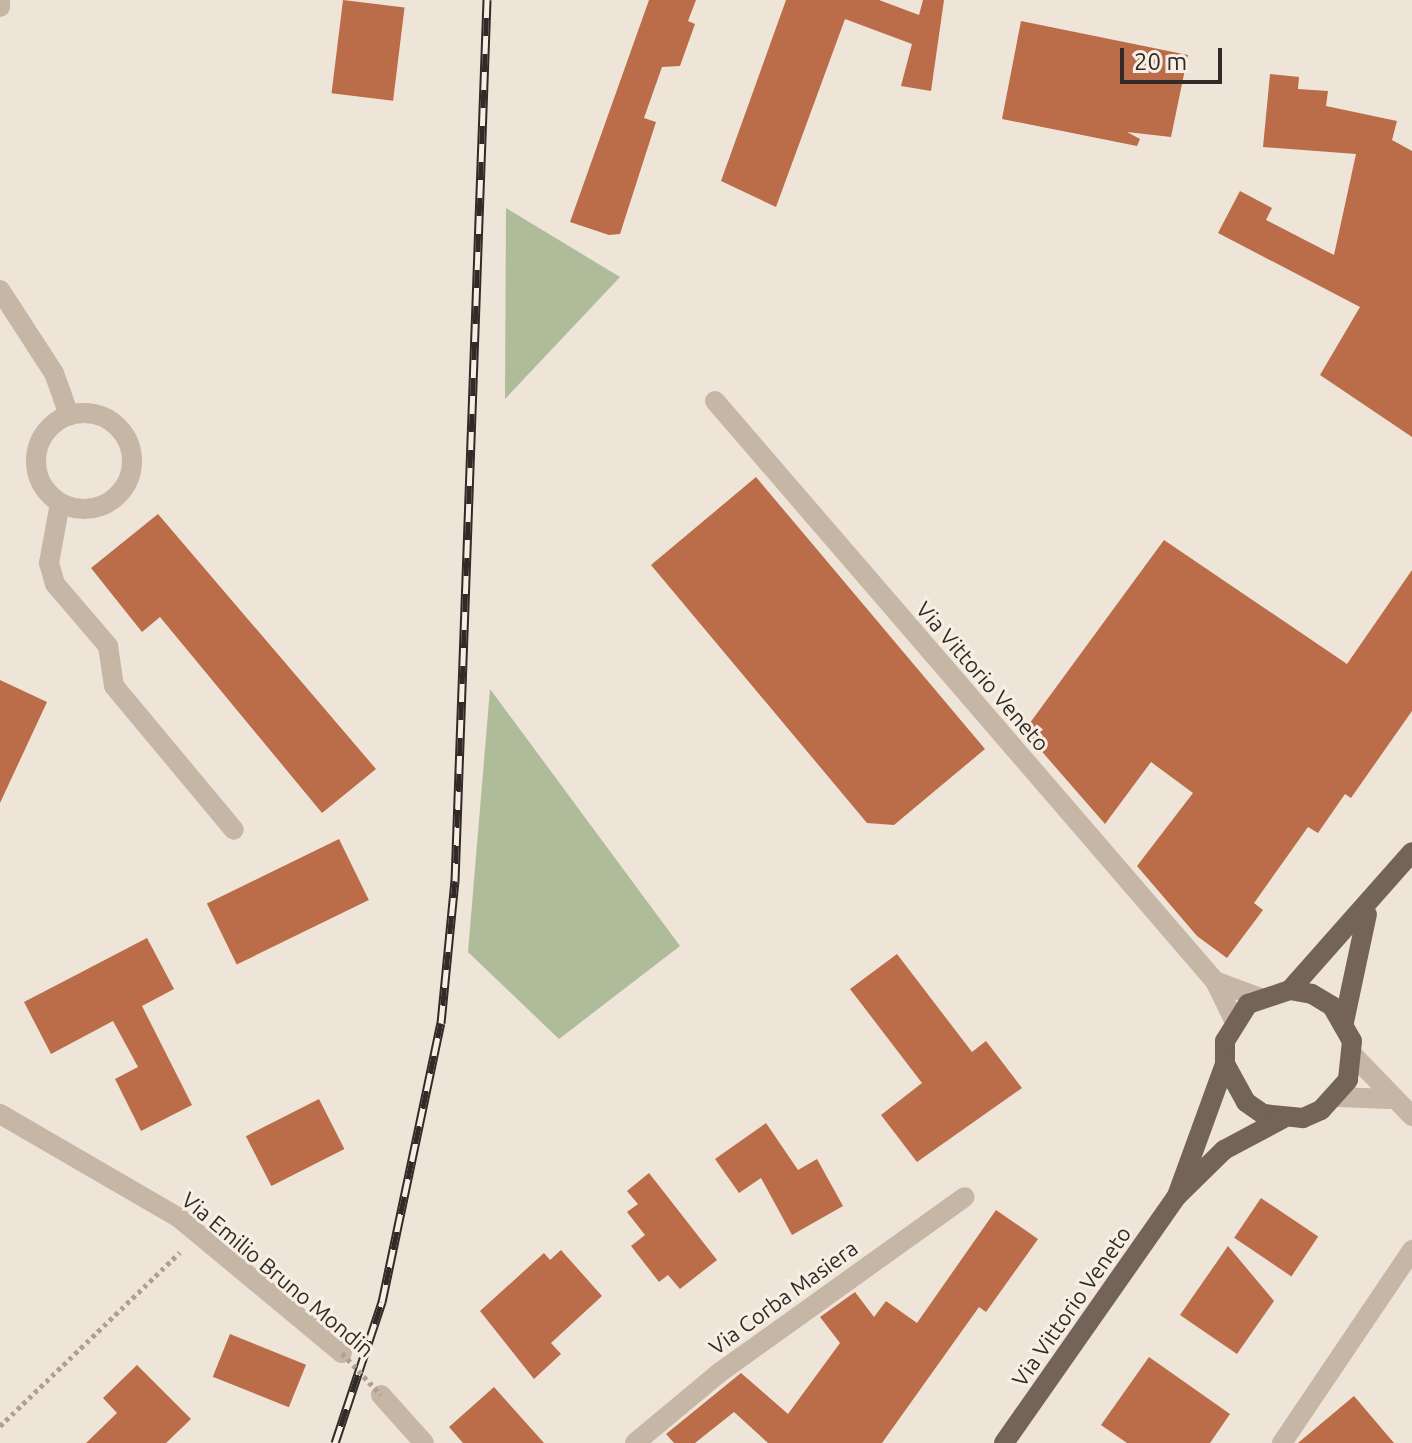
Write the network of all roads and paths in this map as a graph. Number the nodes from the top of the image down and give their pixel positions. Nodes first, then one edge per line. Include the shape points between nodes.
1 (0, 0) edge
2 (0, 7) edge
3 (0, 290) edge
4 (715, 401) dead end
5 (69, 415) junction
6 (60, 503) junction
7 (234, 830) dead end
8 (1412, 852) edge
9 (1368, 910) junction
10 (1215, 981) junction
11 (1290, 990) junction
12 (1260, 998) junction
13 (1234, 1020) junction
14 (1344, 1022) junction
15 (1353, 1055) junction
16 (1225, 1064) junction
17 (1337, 1097) junction
18 (1389, 1099) junction
19 (0, 1114) edge
20 (1412, 1116) edge
21 (1282, 1119) junction
22 (1177, 1196) junction
23 (965, 1197) dead end
24 (198, 1234) junction
25 (1412, 1250) edge
26 (342, 1353) joint
27 (381, 1395) joint
28 (0, 1426) edge
29 (424, 1443) edge
30 (635, 1443) edge
31 (1004, 1443) edge
32 (1282, 1443) edge

1 - 2 street
3 - 5 street via 54,373
4 - 10 street, Via Vittorio Veneto
5 - 6 street via 44,434 36,464
5 - 6 street via 114,423 133,466 106,504
6 - 7 street via 49,563 55,584 108,646 114,686
8 - 9 main road
9 - 11 main road
9 - 14 main road
10 - 12 street
10 - 13 street
11 - 12 main road
11 - 14 main road via 1312,994
12 - 13 main road
13 - 16 main road, Via Vittorio Veneto
14 - 15 main road
15 - 17 main road
15 - 18 street
16 - 21 main road via 1246,1102
16 - 22 main road, Via Vittorio Veneto
17 - 18 street
17 - 21 main road, Via Vittorio Veneto via 1321,1110
18 - 20 street
19 - 24 street, Via Emilio Bruno Mondin via 178,1217
21 - 22 main road, Via Vittorio Veneto via 1224,1150
22 - 31 main road, Via Vittorio Veneto
23 - 30 street, Via Corba Masiera via 719,1373
24 - 26 street, Via Emilio Bruno Mondin
24 - 28 path
25 - 32 street
26 - 27 path, Via Emilio Bruno Mondin, bridge
27 - 29 street

